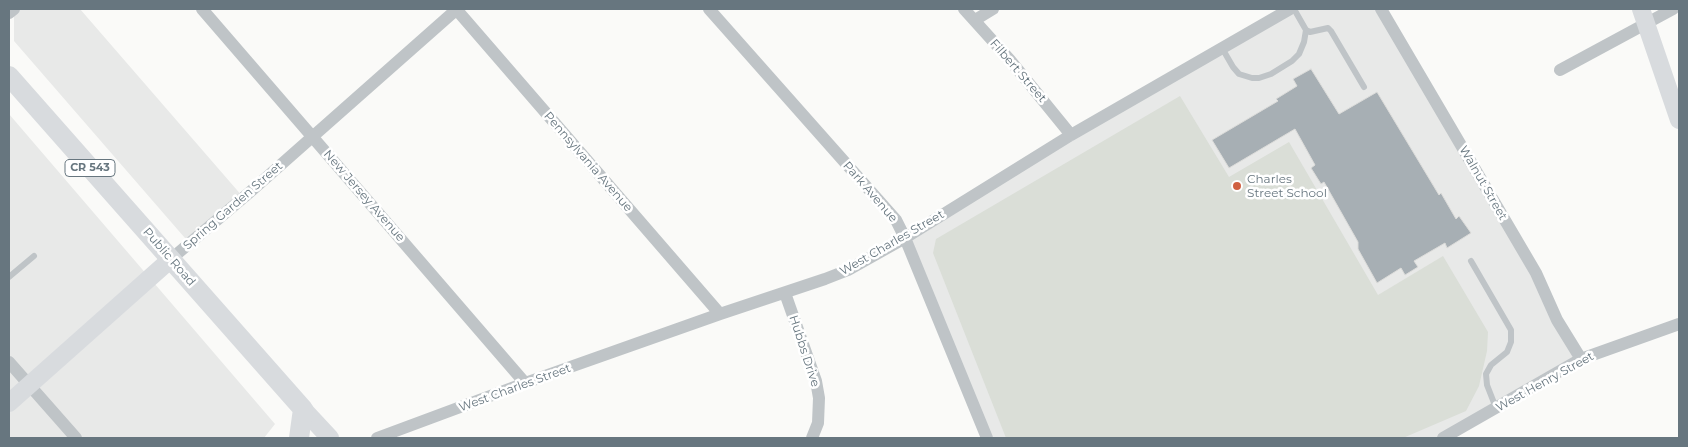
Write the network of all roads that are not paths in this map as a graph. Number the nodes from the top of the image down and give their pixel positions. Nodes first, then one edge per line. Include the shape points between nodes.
1 (14, 9) edge
2 (202, 9) edge
3 (456, 9) edge
4 (709, 9) edge
5 (964, 9) edge
6 (993, 9) edge
7 (1291, 9) edge
8 (1381, 9) edge
9 (1673, 9) edge
10 (9, 14) edge
11 (1643, 16) edge
12 (974, 20) junction
13 (1306, 30) junction
14 (1222, 48) junction
15 (1560, 70) dead end
16 (9, 76) edge
17 (1364, 87) dead end
18 (1679, 120) edge
19 (1071, 135) junction
20 (313, 137) junction
21 (905, 238) junction
22 (34, 256) dead end
23 (171, 260) junction
24 (1471, 261) dead end
25 (9, 278) edge
26 (785, 293) junction
27 (720, 314) junction
28 (1679, 324) edge
29 (1582, 359) junction
30 (9, 362) edge
31 (525, 383) junction
32 (29, 385) junction
33 (9, 403) edge
34 (1496, 408) junction
35 (303, 409) junction
36 (76, 438) edge
37 (299, 438) edge
38 (330, 438) edge
39 (378, 438) edge
40 (812, 438) edge
41 (987, 438) edge
42 (1444, 438) edge

1 - 10 street
2 - 20 street, New Jersey Avenue
3 - 20 street, Spring Garden Street
3 - 27 street, Pennsylvania Avenue
4 - 21 street, Park Avenue via 896,220
5 - 12 street, Filbert Street
6 - 12 street
7 - 13 lane
7 - 14 street, West Charles Street
8 - 29 street, Walnut Street via 1536,273 1557,320
9 - 11 street
11 - 15 street
11 - 18 street
12 - 19 street, Filbert Street
13 - 14 lane via 1299,54 1276,71 1259,78 1239,74
13 - 17 lane via 1328,28
14 - 19 street, West Charles Street
16 - 23 main road, Public Road / CR 543
19 - 21 street, West Charles Street
20 - 23 street, Spring Garden Street
20 - 31 street, New Jersey Avenue
21 - 26 street, West Charles Street via 848,270
21 - 41 street, Park Avenue
22 - 25 lane
23 - 32 street, Spring Garden Street
23 - 35 main road, Public Road / CR 543
24 - 34 lane via 1511,330 1512,342 1507,352 1491,365 1486,374
26 - 27 street, West Charles Street
26 - 40 street, Hubbs Drive via 816,381 818,423
27 - 31 street, West Charles Street
28 - 29 street, West Henry Street
29 - 34 street, West Henry Street
30 - 32 street
31 - 39 street, West Charles Street
32 - 33 street, Spring Garden Street
32 - 36 street
34 - 42 street, West Henry Street
35 - 37 main road
35 - 38 street, Public Road

